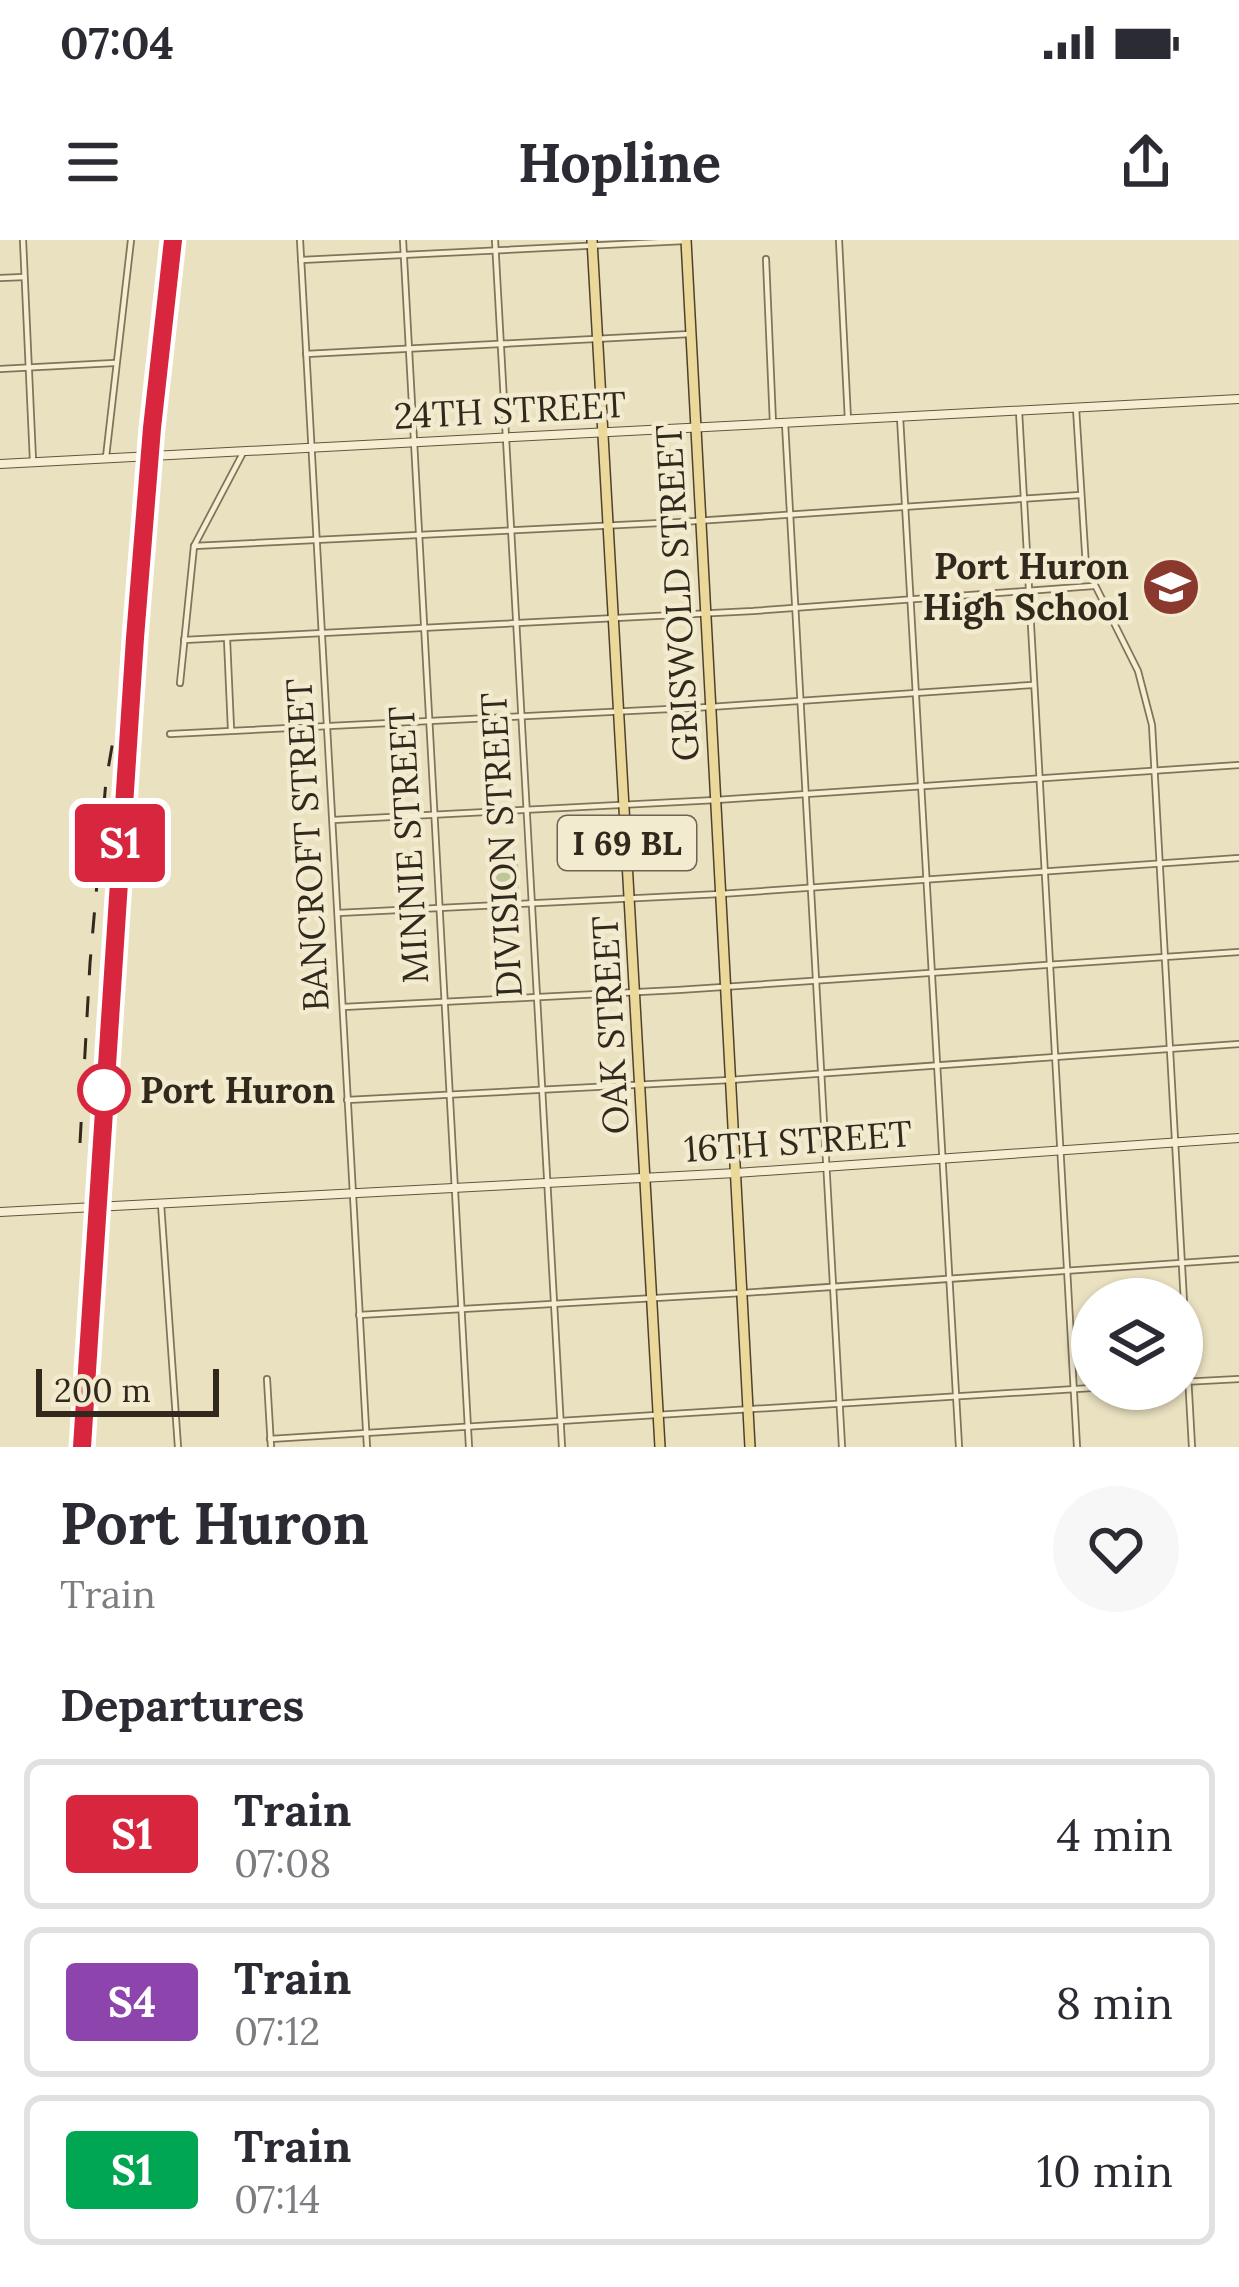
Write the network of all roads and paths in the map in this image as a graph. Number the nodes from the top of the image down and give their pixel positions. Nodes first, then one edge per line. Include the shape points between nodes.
1 (23, 240) edge
2 (130, 240) edge
3 (300, 240) edge
4 (403, 240) edge
5 (495, 240) edge
6 (686, 240) edge
7 (839, 240) edge
8 (592, 243) edge
9 (496, 250) junction
10 (404, 255) junction
11 (766, 259) dead end
12 (301, 260) junction
13 (26, 277) junction
14 (0, 278) edge
15 (691, 334) junction
16 (597, 338) junction
17 (501, 344) junction
18 (408, 349) junction
19 (306, 354) junction
20 (115, 363) junction
21 (30, 367) junction
22 (0, 369) edge
23 (1239, 399) edge
24 (1076, 408) junction
25 (1019, 411) junction
26 (900, 417) junction
27 (848, 420) junction
28 (785, 423) junction
29 (773, 424) junction
30 (695, 429) junction
31 (601, 433) junction
32 (505, 437) junction
33 (412, 442) junction
34 (313, 447) junction
35 (244, 451) junction
36 (106, 458) junction
37 (33, 461) junction
38 (0, 464) edge
39 (1080, 495) junction
40 (1024, 499) junction
41 (906, 507) junction
42 (790, 514) junction
43 (701, 521) junction
44 (608, 526) junction
45 (510, 530) junction
46 (418, 535) junction
47 (317, 540) junction
48 (194, 546) junction
49 (1093, 586) junction
50 (1029, 592) junction
51 (912, 600) junction
52 (795, 608) junction
53 (706, 614) junction
54 (614, 619) junction
55 (516, 624) junction
56 (422, 629) junction
57 (322, 634) junction
58 (227, 639) junction
59 (184, 640) junction
60 (180, 683) dead end
61 (1034, 685) junction
62 (917, 693) junction
63 (800, 702) junction
64 (710, 707) junction
65 (620, 712) junction
66 (521, 717) junction
67 (428, 722) junction
68 (327, 727) junction
69 (231, 731) junction
70 (170, 734) dead end
71 (1239, 765) edge
72 (1155, 771) junction
73 (1040, 778) junction
74 (922, 787) junction
75 (806, 794) junction
76 (716, 800) junction
77 (625, 805) junction
78 (526, 810) junction
79 (434, 815) junction
80 (333, 820) junction
81 (1239, 858) edge
82 (1160, 863) junction
83 (1045, 871) junction
84 (927, 880) junction
85 (810, 887) junction
86 (720, 894) junction
87 (629, 898) junction
88 (531, 904) junction
89 (439, 908) junction
90 (338, 914) junction
91 (1239, 952) edge
92 (1166, 956) junction
93 (1051, 964) junction
94 (932, 973) junction
95 (815, 981) junction
96 (725, 987) junction
97 (635, 992) junction
98 (536, 996) junction
99 (444, 1002) junction
100 (343, 1006) junction
101 (1239, 1045) edge
102 (1171, 1050) junction
103 (1055, 1058) junction
104 (938, 1066) junction
105 (821, 1074) junction
106 (730, 1080) junction
107 (640, 1085) junction
108 (542, 1090) junction
109 (450, 1095) junction
110 (347, 1100) junction
111 (1239, 1138) edge
112 (1175, 1143) junction
113 (1061, 1151) junction
114 (943, 1159) junction
115 (826, 1168) junction
116 (736, 1173) junction
117 (646, 1178) junction
118 (547, 1184) junction
119 (455, 1188) junction
120 (352, 1194) junction
121 (161, 1204) junction
122 (0, 1212) edge
123 (1239, 1258) edge
124 (1182, 1263) junction
125 (1068, 1270) junction
126 (1182, 1278) edge
127 (950, 1279) junction
128 (833, 1287) junction
129 (742, 1293) junction
130 (652, 1298) junction
131 (554, 1303) junction
132 (462, 1309) junction
133 (358, 1315) junction
134 (1071, 1330) edge
135 (1239, 1378) edge
136 (267, 1379) dead end
137 (1203, 1381) edge
138 (1071, 1390) edge
139 (957, 1398) junction
140 (840, 1406) junction
141 (1075, 1410) edge
142 (1188, 1410) edge
143 (748, 1412) junction
144 (658, 1417) junction
145 (560, 1422) junction
146 (468, 1427) junction
147 (366, 1434) junction
148 (270, 1443) edge
149 (178, 1447) edge
150 (367, 1447) edge
151 (469, 1447) edge
152 (562, 1447) edge
153 (660, 1447) edge
154 (750, 1447) edge
155 (842, 1447) edge
156 (959, 1447) edge
157 (1077, 1447) edge
158 (1192, 1447) edge

1 - 13 street
2 - 20 street
3 - 12 street, BANCROFT STREET
4 - 10 street, MINNIE STREET
5 - 9 street, DIVISION STREET
6 - 8 street
6 - 15 main road, GRISWOLD STREET / I 69 BL
7 - 27 street
8 - 9 street
8 - 16 main road, OAK STREET / I 69 BL
9 - 10 street
9 - 17 street, DIVISION STREET
10 - 12 street
10 - 18 street, MINNIE STREET
11 - 29 street
12 - 19 street, BANCROFT STREET
13 - 14 street
13 - 21 street
15 - 16 street
15 - 30 main road, GRISWOLD STREET / I 69 BL
16 - 17 street
16 - 31 main road, OAK STREET / I 69 BL
17 - 18 street
17 - 32 street, DIVISION STREET
18 - 19 street
18 - 33 street, MINNIE STREET
19 - 34 street, BANCROFT STREET
20 - 21 street
20 - 36 street
21 - 22 street
21 - 37 street
23 - 24 street, 24TH STREET
24 - 25 street, 24TH STREET
24 - 39 street
25 - 26 street, 24TH STREET
25 - 40 street
26 - 27 street, 24TH STREET
26 - 41 street
27 - 28 street, 24TH STREET
28 - 29 street, 24TH STREET
28 - 42 street
29 - 30 street, 24TH STREET
30 - 31 street, 24TH STREET
30 - 43 main road, GRISWOLD STREET / I 69 BL
31 - 32 street, 24TH STREET
31 - 44 main road, OAK STREET / I 69 BL
32 - 33 street, 24TH STREET
32 - 45 street, DIVISION STREET
33 - 34 street, 24TH STREET
33 - 46 street, MINNIE STREET
34 - 35 street, 24TH STREET
34 - 47 street, BANCROFT STREET
35 - 36 street, 24TH STREET
35 - 48 street
36 - 37 street, 24TH STREET
37 - 38 street, 24TH STREET
39 - 40 street
39 - 49 street
40 - 41 street
40 - 50 street
41 - 42 street
41 - 51 street
42 - 43 street
42 - 52 street
43 - 44 street
43 - 53 main road, GRISWOLD STREET / I 69 BL
44 - 45 street
44 - 54 main road, OAK STREET / I 69 BL
45 - 46 street
45 - 55 street, DIVISION STREET
46 - 47 street
46 - 56 street, MINNIE STREET
47 - 48 street
47 - 57 street, BANCROFT STREET
48 - 59 street
49 - 50 street
49 - 72 street via 1140,675
50 - 51 street
50 - 61 street
51 - 52 street
51 - 62 street
52 - 53 street
52 - 63 street
53 - 54 street
53 - 64 main road, GRISWOLD STREET / I 69 BL
54 - 55 street
54 - 65 main road, OAK STREET / I 69 BL
55 - 56 street
55 - 66 street, DIVISION STREET
56 - 57 street
56 - 67 street, MINNIE STREET
57 - 58 street
57 - 68 street, BANCROFT STREET
58 - 59 street
58 - 69 street
59 - 60 street
61 - 62 street
61 - 73 street
62 - 63 street
62 - 74 street
63 - 64 street
63 - 75 street
64 - 65 street
64 - 76 main road, GRISWOLD STREET / I 69 BL
65 - 66 street
65 - 77 main road, OAK STREET / I 69 BL
66 - 67 street
66 - 78 street, DIVISION STREET
67 - 68 street
67 - 79 street, MINNIE STREET
68 - 69 street
68 - 80 street, BANCROFT STREET
69 - 70 street
71 - 72 street
72 - 73 street
72 - 82 street
73 - 74 street
73 - 83 street
74 - 75 street
74 - 84 street
75 - 76 street
75 - 85 street
76 - 77 street
76 - 86 main road, GRISWOLD STREET / I 69 BL
77 - 78 street
77 - 87 main road, OAK STREET / I 69 BL
78 - 79 street
78 - 88 street, DIVISION STREET
79 - 80 street
79 - 89 street, MINNIE STREET
80 - 90 street, BANCROFT STREET
81 - 82 street
82 - 83 street
82 - 92 street
83 - 84 street
83 - 93 street
84 - 85 street
84 - 94 street
85 - 86 street
85 - 95 street
86 - 87 street
86 - 96 main road, GRISWOLD STREET / I 69 BL
87 - 88 street
87 - 97 main road, OAK STREET / I 69 BL
88 - 89 street
88 - 98 street, DIVISION STREET
89 - 90 street
89 - 99 street, MINNIE STREET
90 - 100 street, BANCROFT STREET
91 - 92 street
92 - 93 street
92 - 102 street
93 - 94 street
93 - 103 street
94 - 95 street
94 - 104 street
95 - 96 street
95 - 105 street
96 - 97 street
96 - 106 main road, GRISWOLD STREET / I 69 BL
97 - 98 street
97 - 107 main road, OAK STREET / I 69 BL
98 - 99 street
98 - 108 street, DIVISION STREET
99 - 100 street
99 - 109 street, MINNIE STREET
100 - 110 street, BANCROFT STREET
101 - 102 street
102 - 103 street
102 - 112 street
103 - 104 street
103 - 113 street
104 - 105 street
104 - 114 street
105 - 106 street
105 - 115 street
106 - 107 street
106 - 116 main road, GRISWOLD STREET / I 69 BL
107 - 108 street
107 - 117 main road, OAK STREET / I 69 BL
108 - 109 street
108 - 118 street, DIVISION STREET
109 - 110 street
109 - 119 street, MINNIE STREET
110 - 120 street, BANCROFT STREET
111 - 112 street, 16TH STREET
112 - 113 street, 16TH STREET
112 - 124 street
113 - 114 street, 16TH STREET
113 - 125 street
114 - 115 street, 16TH STREET
114 - 127 street
115 - 116 street, 16TH STREET
115 - 128 street
116 - 117 street, 16TH STREET
116 - 129 main road, GRISWOLD STREET / I 69 BL
117 - 118 street, 16TH STREET
117 - 130 main road, OAK STREET / I 69 BL
118 - 119 street, 16TH STREET
118 - 131 street, DIVISION STREET
119 - 120 street, 16TH STREET
119 - 132 street, MINNIE STREET
120 - 121 street, 16TH STREET
120 - 133 street, BANCROFT STREET
121 - 122 street, 16TH STREET
121 - 149 street
123 - 124 street
124 - 125 street
124 - 126 street
125 - 127 street
125 - 134 street
127 - 128 street
127 - 139 street
128 - 129 street
128 - 140 street
129 - 130 street
129 - 143 main road, GRISWOLD STREET / I 69 BL
130 - 131 street
130 - 144 main road, OAK STREET / I 69 BL
131 - 132 street
131 - 145 street, DIVISION STREET
132 - 133 street
132 - 146 street, MINNIE STREET
133 - 147 street, BANCROFT STREET
135 - 137 street
136 - 148 street
138 - 139 street
139 - 140 street
139 - 156 street
140 - 143 street
140 - 155 street
141 - 157 street
142 - 158 street
143 - 144 street
143 - 154 main road, GRISWOLD STREET / I 69 BL
144 - 145 street
144 - 153 main road, OAK STREET / I 69 BL
145 - 146 street
145 - 152 street, DIVISION STREET
146 - 147 street
146 - 151 street, MINNIE STREET
147 - 148 street
147 - 150 street, BANCROFT STREET

